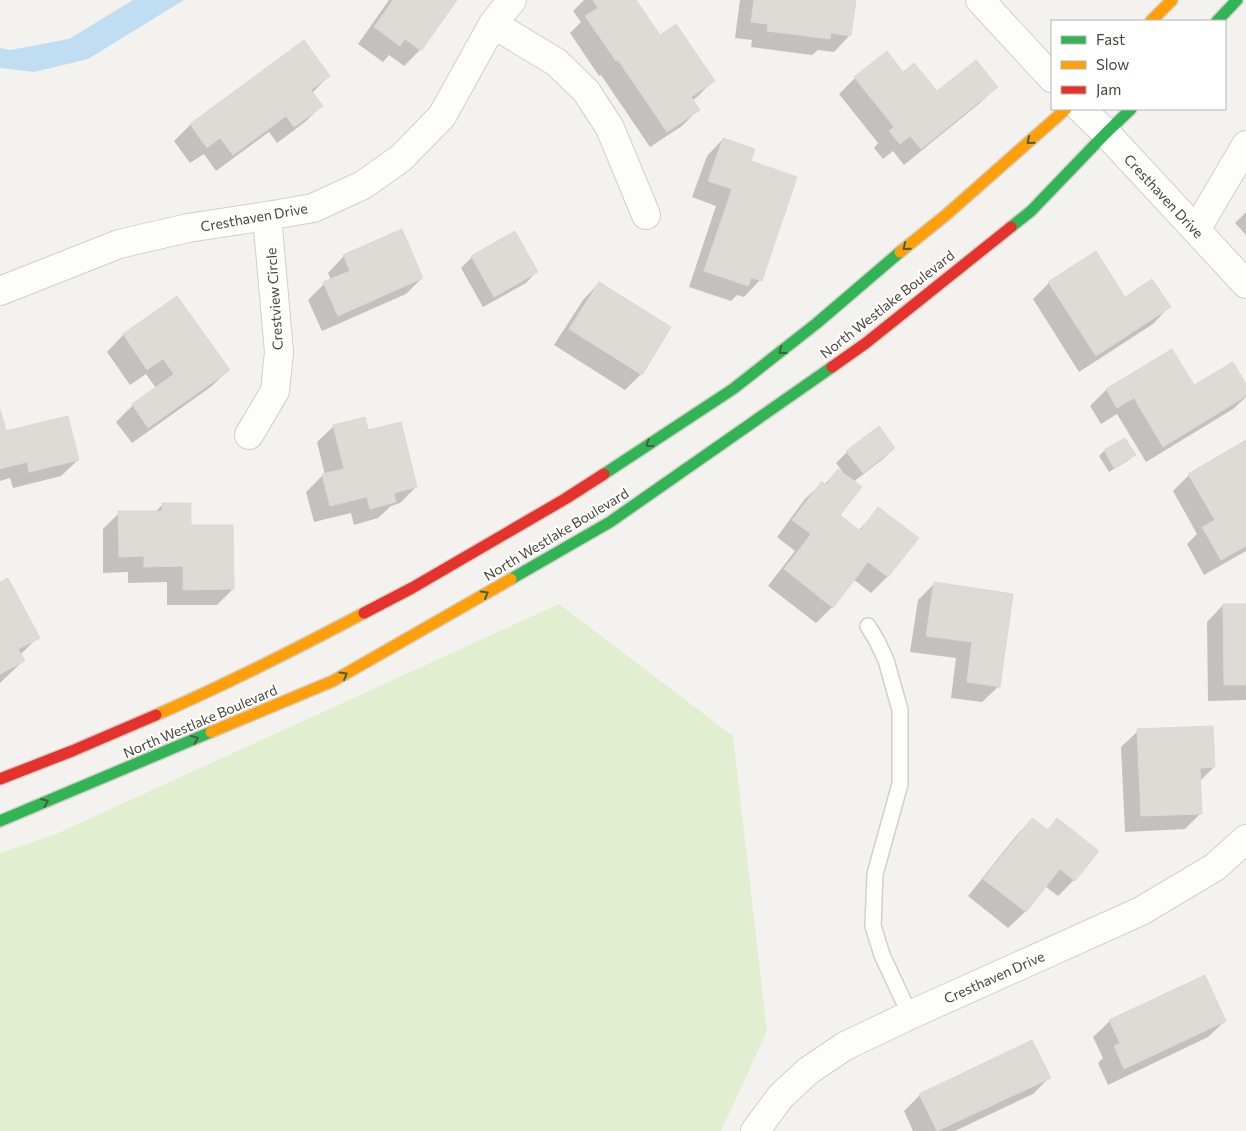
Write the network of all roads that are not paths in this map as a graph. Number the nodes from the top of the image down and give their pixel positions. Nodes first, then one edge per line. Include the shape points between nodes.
1 (512, 0) edge
2 (980, 0) edge
3 (1172, 0) edge
4 (1237, 0) edge
5 (1153, 20) edge
6 (1218, 20) edge
7 (493, 24) junction
8 (1051, 77) edge
9 (1065, 110) edge
10 (1082, 110) edge
11 (1129, 110) edge
12 (1106, 133) junction
13 (1246, 145) edge
14 (646, 215) dead end
15 (268, 216) junction
16 (1196, 230) junction
17 (1246, 284) edge
18 (0, 291) edge
19 (249, 435) dead end
20 (868, 626) dead end
21 (0, 779) edge
22 (0, 821) edge
23 (1246, 838) edge
24 (910, 1015) junction
25 (755, 1131) edge

1 - 7 street, Cresthaven Drive
2 - 8 street
3 - 5 main road
4 - 6 main road
7 - 14 street via 556,62 586,91 610,128
7 - 15 street, Cresthaven Drive via 442,116 401,158 363,185 313,208
9 -> 21 main road, North Westlake Boulevard via 946,215 733,389 565,499 412,588 306,644 211,691
10 - 12 street, Cresthaven Drive
11 - 12 main road, North Westlake Boulevard
12 - 16 street, Cresthaven Drive
22 -> 12 main road, North Westlake Boulevard via 333,681 610,522 866,343 1031,211
13 - 16 street
15 - 18 street, Cresthaven Drive via 188,228 119,244
15 - 19 street, Crestview Circle via 279,352 275,391
16 - 17 street, Cresthaven Drive
20 - 24 lane via 886,660 900,710 900,784 875,874 873,926 882,955
23 - 24 street, Cresthaven Drive via 1215,867 1141,911
24 - 25 street, Cresthaven Drive via 845,1046 808,1070 781,1096

